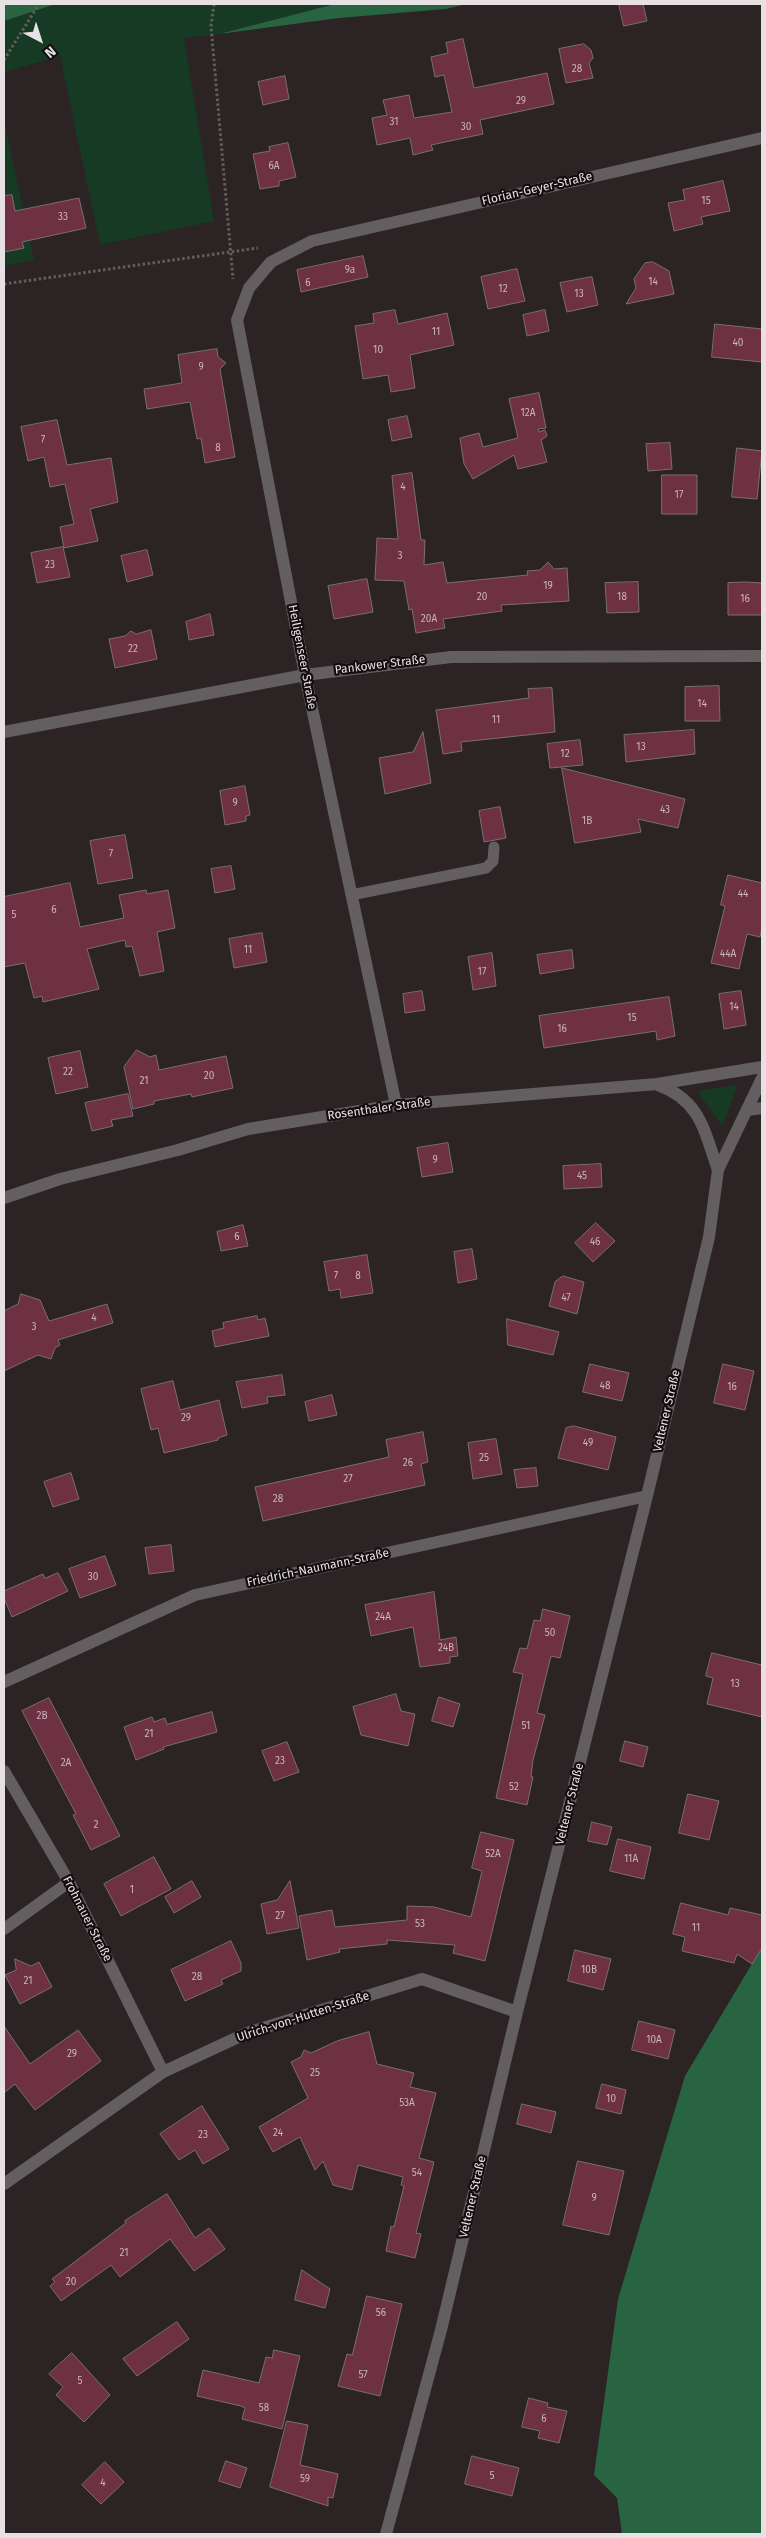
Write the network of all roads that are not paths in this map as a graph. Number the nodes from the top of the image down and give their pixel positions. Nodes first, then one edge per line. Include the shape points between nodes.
1 (762, 138) edge
2 (312, 240) joint
3 (762, 656) edge
4 (305, 675) junction
5 (4, 732) edge
6 (494, 847) dead end
7 (351, 895) junction
8 (762, 1067) edge
9 (762, 1078) edge
10 (657, 1084) junction
11 (396, 1105) junction
12 (762, 1108) edge
13 (747, 1110) junction
14 (718, 1170) junction
15 (4, 1198) edge
16 (647, 1496) junction
17 (4, 1682) edge
18 (4, 1770) edge
19 (69, 1882) junction
20 (4, 1929) edge
21 (517, 2012) junction
22 (163, 2072) junction
23 (4, 2184) edge
24 (386, 2534) edge

1 - 2 street, Florian-Geyer-Straße
2 - 4 street, Heiligenseer Straße via 271,262 249,288 237,320
3 - 4 street, Pankower Straße via 451,657
4 - 5 street, Pankower Straße
4 - 7 street, Heiligenseer Straße
6 - 7 lane via 493,862 486,868
7 - 11 street, Heiligenseer Straße
8 - 10 street, Rosenthaler Straße
9 - 13 street, Veltener Straße
10 - 11 street, Rosenthaler Straße
10 - 14 street via 685,1098 698,1116
11 - 15 street, Rosenthaler Straße via 248,1129 60,1179
12 - 13 street
13 - 14 street, Veltener Straße
14 - 16 street, Veltener Straße via 709,1237
16 - 17 street, Friedrich-Naumann-Straße via 195,1595
16 - 21 street, Veltener Straße
18 - 19 street, Frohnauer Straße
19 - 20 street
19 - 22 street, Frohnauer Straße
21 - 22 street, Ulrich-von-Hutten-Straße via 422,1978 247,2033
21 - 24 street, Veltener Straße via 442,2330
22 - 23 street, Ulrich-von-Hutten-Straße

